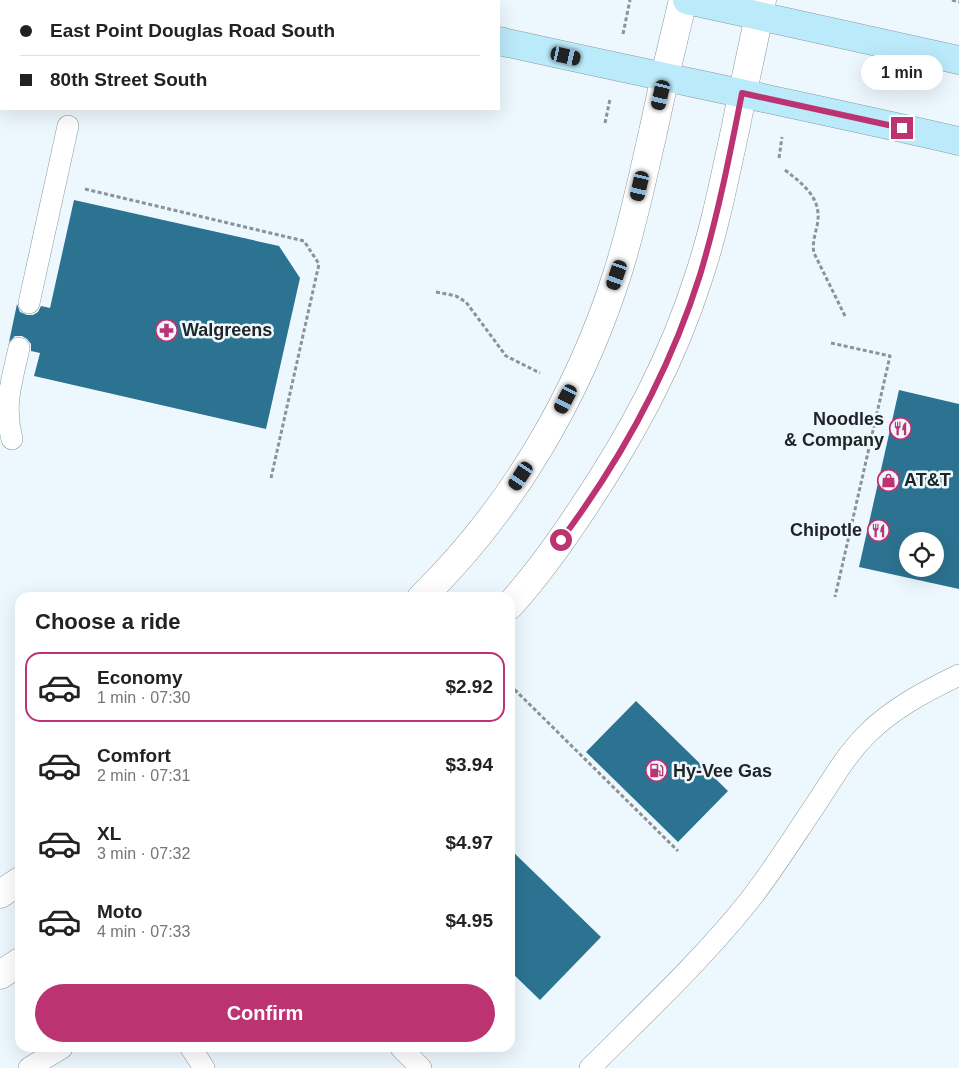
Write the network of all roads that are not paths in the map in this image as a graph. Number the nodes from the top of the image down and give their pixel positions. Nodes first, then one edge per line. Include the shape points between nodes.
1 (683, 0) edge
2 (687, 0) edge
3 (760, 8) edge
4 (500, 41) edge
5 (959, 60) edge
6 (665, 76) junction
7 (742, 93) junction
8 (68, 126) dead end
9 (959, 141) edge
10 (29, 303) dead end
11 (19, 348) dead end
12 (12, 439) dead end
13 (427, 592) edge
14 (515, 599) edge
15 (959, 675) edge
16 (15, 884) edge
17 (0, 894) edge
18 (15, 965) edge
19 (0, 975) edge
20 (55, 1052) edge
21 (194, 1052) edge
22 (405, 1052) edge
23 (29, 1068) edge
24 (204, 1068) edge
25 (422, 1068) edge
26 (590, 1068) edge

1 - 6 street
2 - 3 main road
3 - 5 main road
3 - 7 street
4 - 6 main road
6 - 7 main road
6 - 13 street via 629,234 595,335 573,385 552,427 504,501
7 - 9 main road
7 - 14 street via 702,266 667,362 609,468 569,529
8 - 10 lane
11 - 12 lane via 8,403
15 - 26 lane via 908,702 858,744 773,869 725,930
16 - 17 street
18 - 19 street
20 - 23 lane
21 - 24 lane
22 - 25 lane

